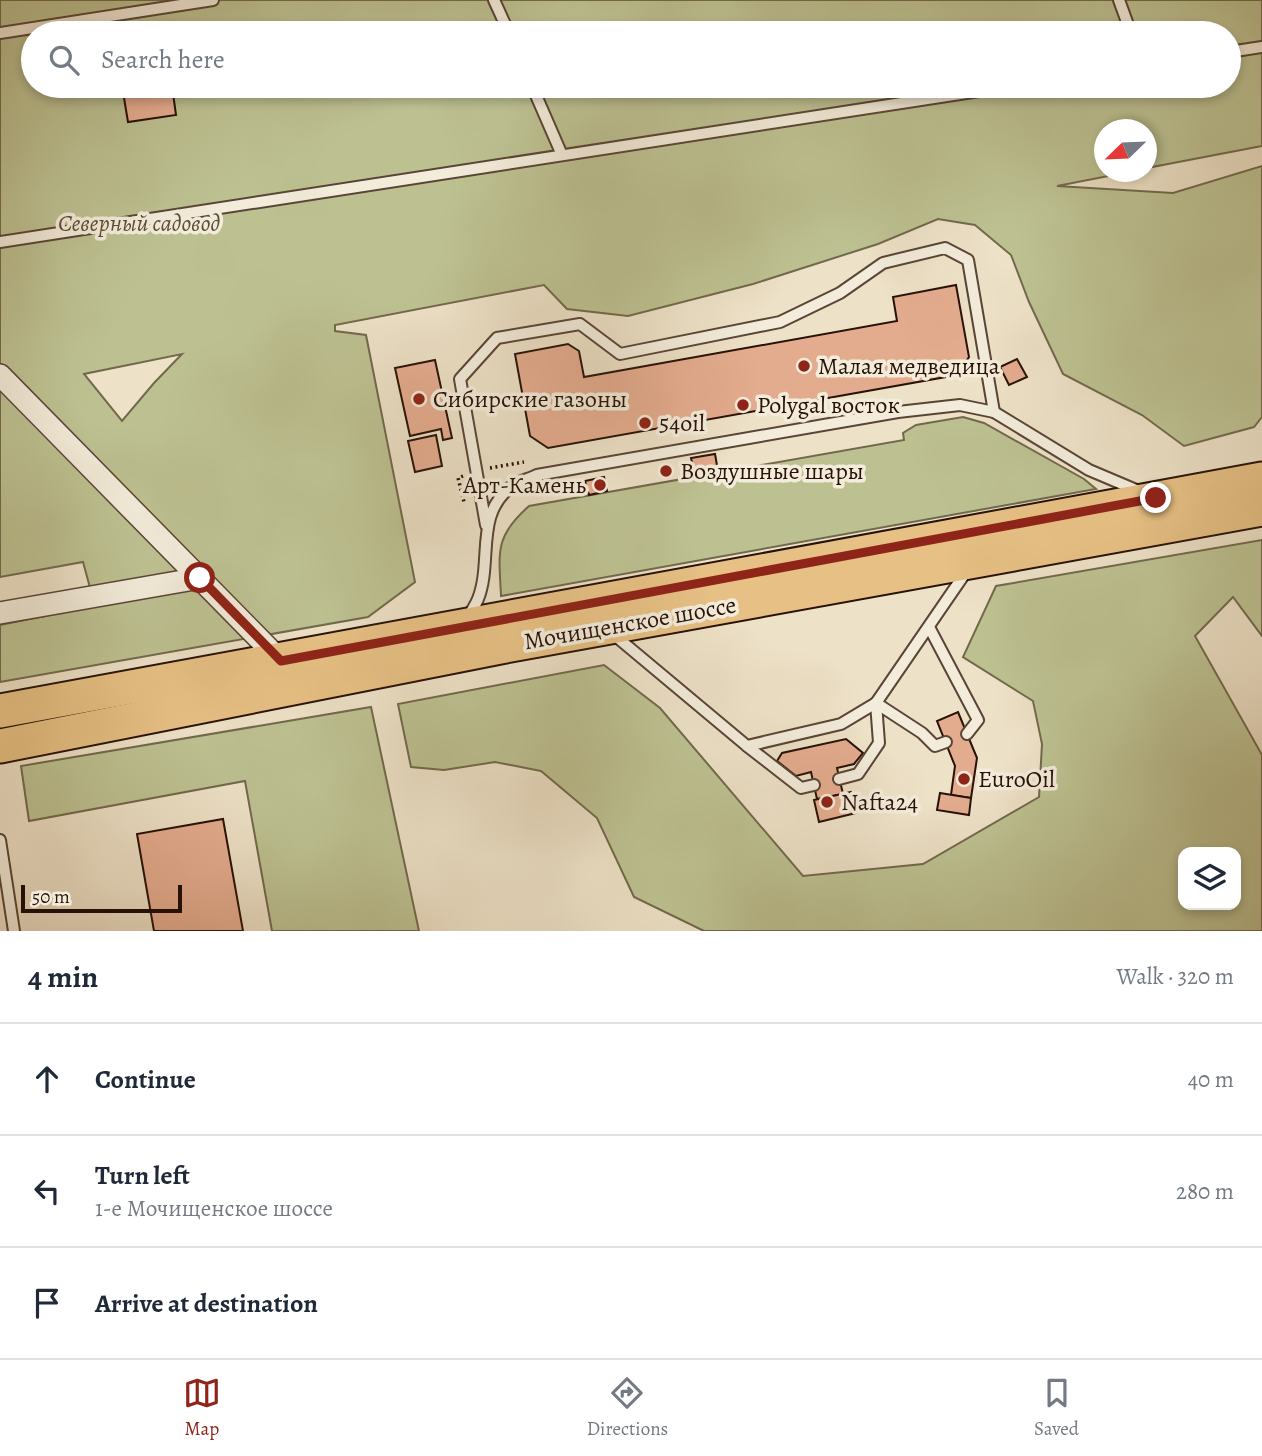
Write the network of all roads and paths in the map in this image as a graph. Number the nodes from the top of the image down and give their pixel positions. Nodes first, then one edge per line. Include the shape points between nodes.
1 (213, 0) edge
2 (494, 0) edge
3 (1119, 0) edge
4 (77, 21) edge
5 (504, 21) edge
6 (1127, 21) edge
7 (21, 30) edge
8 (0, 33) edge
9 (1262, 47) edge
10 (1241, 50) edge
11 (537, 98) edge
12 (934, 98) edge
13 (562, 155) junction
14 (0, 242) edge
15 (0, 375) edge
16 (994, 412) junction
17 (1262, 480) edge
18 (1156, 498) junction
19 (1262, 509) edge
20 (486, 525) junction
21 (974, 561) junction
22 (200, 578) junction
23 (0, 613) edge
24 (929, 627) junction
25 (462, 628) junction
26 (606, 628) junction
27 (281, 661) junction
28 (876, 703) junction
29 (0, 711) edge
30 (967, 734) dead end
31 (946, 742) dead end
32 (0, 746) edge
33 (747, 746) junction
34 (839, 779) dead end
35 (814, 785) dead end
36 (0, 840) edge
37 (14, 931) edge

1 - 4 lane
2 - 5 lane
3 - 6 lane
7 - 8 lane
9 - 10 lane
11 - 13 lane
12 - 13 lane
13 - 14 lane
15 - 22 street
16 - 18 lane via 1089,470
16 - 20 lane via 960,405 898,412 537,475 512,486 497,502
16 - 20 lane via 968,260 945,248 883,263 840,293 780,322 620,354 580,324 497,338 460,379
17 - 18 main road
18 - 25 main road
19 - 21 main road, Мочищенское шоссе
20 - 25 lane via 478,598
21 - 24 lane
21 - 26 main road, Мочищенское шоссе
22 - 23 street
22 - 27 street
24 - 28 lane
24 - 30 lane via 978,720
25 - 27 main road
26 - 32 main road, Мочищенское шоссе
26 - 33 lane
27 - 29 main road
28 - 31 lane via 935,746
28 - 33 lane via 841,724
28 - 34 lane via 879,743 858,774
33 - 35 lane via 801,788
36 - 37 lane

